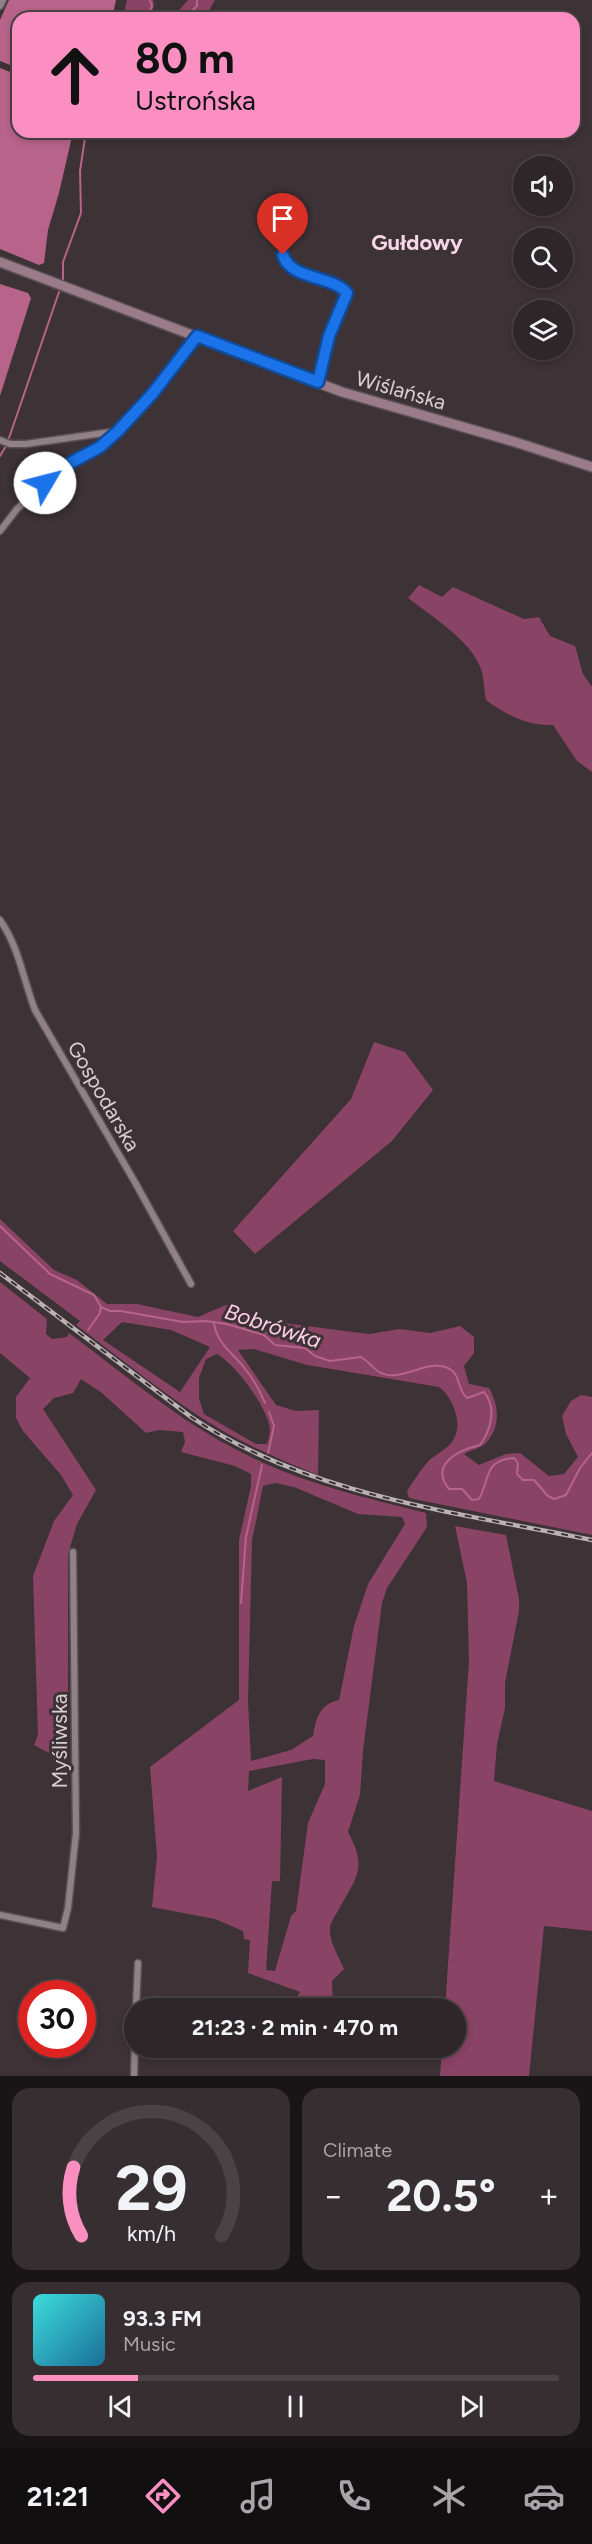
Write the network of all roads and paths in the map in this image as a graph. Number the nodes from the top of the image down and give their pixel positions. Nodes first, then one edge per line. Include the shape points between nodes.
1 (3, 0) edge
2 (0, 6) edge
3 (283, 255) dead end
4 (0, 262) edge
5 (197, 336) junction
6 (318, 382) junction
7 (118, 431) junction
8 (4, 441) edge
9 (592, 467) edge
10 (0, 531) edge
11 (0, 920) edge
12 (191, 1284) dead end
13 (73, 1552) dead end
14 (0, 1915) edge
15 (138, 1963) dead end
16 (136, 1998) edge
17 (135, 2058) edge
18 (134, 2076) edge

1 - 2 street
3 - 6 street via 289,266 338,285 347,293 329,336
4 - 5 street, Wiślańska
5 - 6 street, Wiślańska
5 - 7 street
6 - 9 street, Wiślańska
7 - 8 street via 80,438
7 - 10 street via 45,483 17,508
11 - 12 street, Gospodarska via 15,944 35,1010
13 - 14 street, Myśliwska via 76,1833 68,1908 63,1928
15 - 16 street
17 - 18 street

